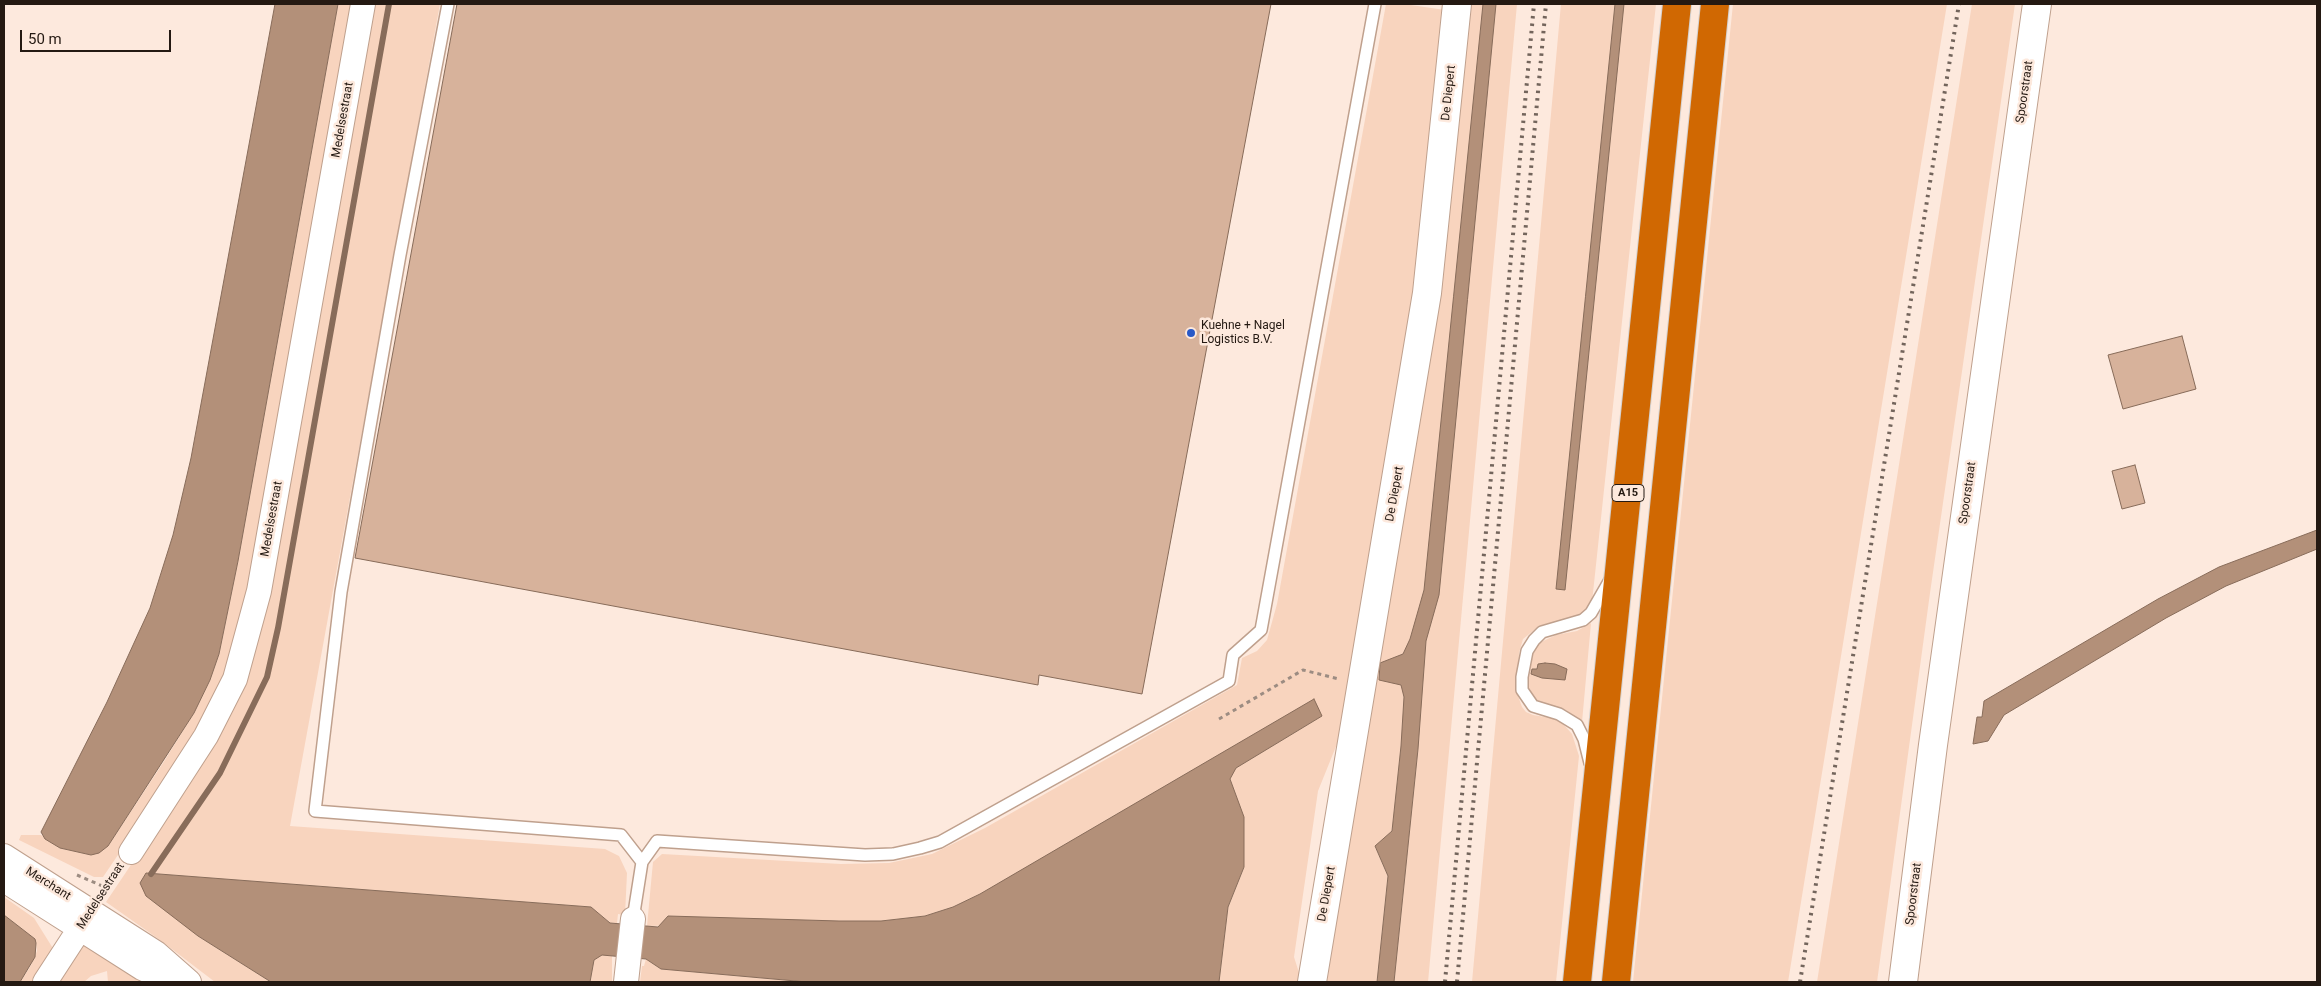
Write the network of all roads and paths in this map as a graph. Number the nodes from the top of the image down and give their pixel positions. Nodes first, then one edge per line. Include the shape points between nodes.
1 (363, 4) edge
2 (448, 4) edge
3 (1375, 4) edge
4 (1457, 4) edge
5 (1677, 4) edge
6 (1716, 4) edge
7 (2037, 4) edge
8 (1621, 561) junction
9 (1362, 685) junction
10 (1218, 720) dead end
11 (1597, 791) junction
12 (131, 852) joint
13 (4, 856) edge
14 (642, 862) junction
15 (4, 880) edge
16 (633, 919) joint
17 (86, 920) junction
18 (627, 973) edge
19 (45, 982) edge
20 (173, 982) edge
21 (188, 982) edge
22 (1312, 982) edge
23 (1577, 982) edge
24 (1616, 982) edge
25 (1903, 982) edge

1 - 12 street, Medelsestraat via 258,592 235,679 206,736
2 - 14 lane via 341,592 316,811 620,835
3 - 14 lane via 1261,630 1233,655 1229,681 940,842 893,854 865,855 657,840
4 - 9 main road, De Diepert via 1427,293
5 - 8 highway, A15
6 - 24 highway
7 - 25 main road, Spoorstraat
8 - 11 highway, A15
8 - 11 lane via 1591,613 1573,625 1542,632 1534,640 1522,677 1522,690 1533,706 1559,714 1577,725 1584,739
9 - 10 path via 1303,670
9 - 22 main road, De Diepert
11 - 23 highway, A15
12 - 17 path, Medelsestraat
13 - 17 street, Merchant
14 - 16 lane
15 - 17 street, Merchant
16 - 18 street
17 - 19 street, Medelsestraat
17 - 20 street via 142,968
17 - 21 street via 156,953

